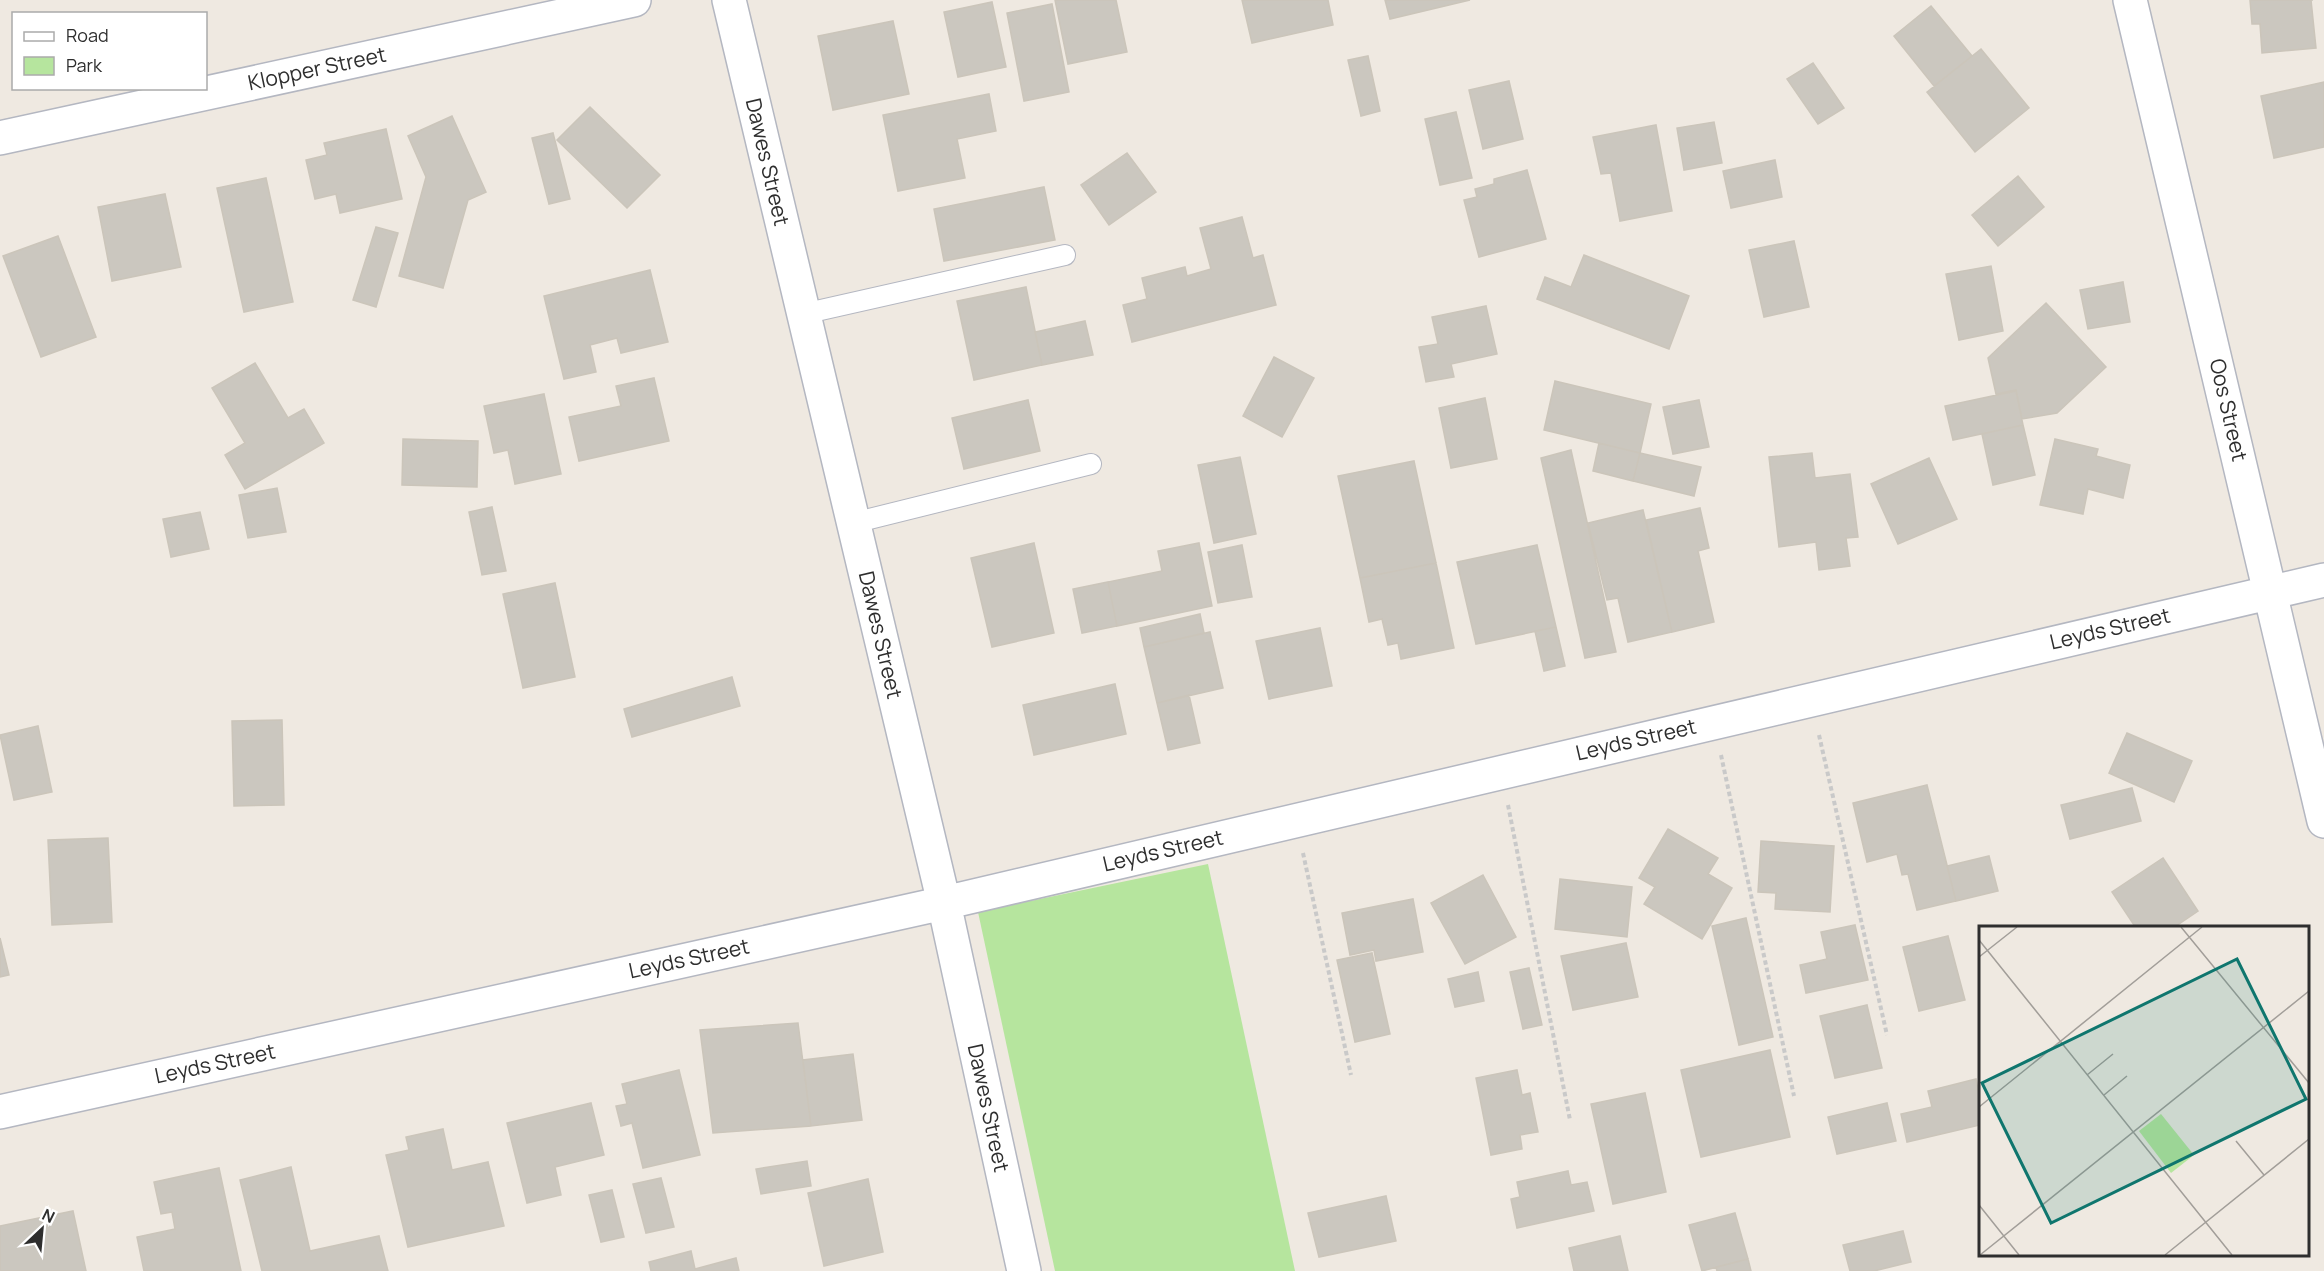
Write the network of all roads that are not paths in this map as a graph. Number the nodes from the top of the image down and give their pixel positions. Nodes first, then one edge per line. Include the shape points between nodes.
1 (634, 0) edge
2 (729, 0) edge
3 (2130, 0) edge
4 (0, 138) edge
5 (1065, 255) dead end
6 (803, 314) junction
7 (1091, 464) dead end
8 (853, 523) junction
9 (2324, 580) edge
10 (2271, 591) junction
11 (2324, 821) edge
12 (944, 903) junction
13 (0, 1112) edge
14 (1024, 1271) edge

1 - 4 street, Klopper Street
2 - 6 street, Dawes Street
3 - 10 street, Oos Street
5 - 6 lane
6 - 8 street, Dawes Street
7 - 8 lane
8 - 12 street, Dawes Street
9 - 10 street, Leyds Street
10 - 11 street, Oos Street
10 - 12 street, Leyds Street
12 - 13 street, Leyds Street
12 - 14 street, Dawes Street

